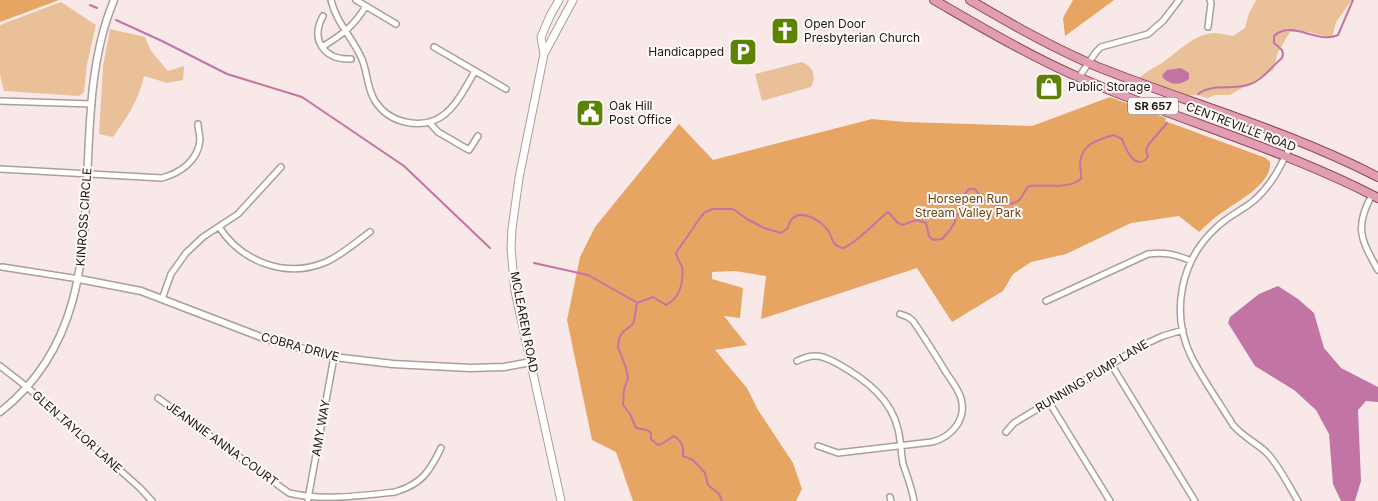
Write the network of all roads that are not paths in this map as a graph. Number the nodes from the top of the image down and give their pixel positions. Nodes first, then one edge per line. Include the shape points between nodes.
1 (114, 0) edge
2 (331, 0) edge
3 (356, 0) edge
4 (559, 0) edge
5 (573, 0) edge
6 (934, 0) edge
7 (970, 0) edge
8 (1210, 0) edge
9 (1177, 1) edge
10 (366, 6) junction
11 (323, 16) dead end
12 (396, 24) dead end
13 (1208, 27) dead end
14 (345, 32) junction
15 (322, 47) junction
16 (434, 47) dead end
17 (544, 54) junction
18 (350, 59) dead end
19 (1089, 62) junction
20 (475, 71) junction
21 (1079, 77) junction
22 (506, 89) dead end
23 (0, 101) edge
24 (92, 104) junction
25 (430, 123) junction
26 (198, 124) dead end
27 (478, 136) dead end
28 (1293, 140) junction
29 (1286, 156) junction
30 (281, 167) dead end
31 (0, 169) edge
32 (87, 174) junction
33 (1378, 177) edge
34 (1375, 197) edge
35 (219, 227) junction
36 (370, 232) dead end
37 (1191, 261) junction
38 (2, 267) dead end
39 (1378, 270) edge
40 (79, 279) junction
41 (162, 299) junction
42 (1046, 300) dead end
43 (900, 314) dead end
44 (1183, 330) junction
45 (334, 357) junction
46 (797, 361) dead end
47 (531, 362) junction
48 (1111, 364) junction
49 (0, 366) edge
50 (27, 387) junction
51 (158, 398) dead end
52 (1049, 402) junction
53 (0, 412) edge
54 (1006, 432) dead end
55 (818, 446) dead end
56 (900, 446) junction
57 (441, 448) dead end
58 (308, 499) junction
59 (152, 501) edge
60 (562, 501) edge
61 (914, 501) edge
62 (1110, 501) edge
63 (1195, 501) edge
64 (1298, 501) edge

1 - 24 street, KINROSS CIRCLE via 97,52
2 - 14 street
3 - 10 street
4 - 17 main road, MCLEAREN ROAD via 542,37
5 - 17 main road, MCLEAREN ROAD
6 - 21 main road, CENTREVILLE ROAD / SR 657 via 1030,54
7 - 19 main road, CENTREVILLE ROAD / SR 657
8 - 13 street
9 - 19 street via 1163,21 1148,34 1101,47
10 - 12 street
10 - 14 street
11 - 15 street via 318,30
14 - 15 street
14 - 25 street via 362,57 371,94 384,112 402,122
15 - 18 street via 332,56
16 - 20 street
17 - 47 main road, MCLEAREN ROAD via 519,178 511,238 515,291
19 - 21 street
19 - 28 main road, CENTREVILLE ROAD / SR 657
20 - 22 street
20 - 25 street via 451,110
21 - 29 main road, CENTREVILLE ROAD / SR 657
23 - 24 street
24 - 32 street, KINROSS CIRCLE
25 - 27 street via 438,132 469,150
26 - 32 street via 200,142 196,154 171,176
28 - 29 street
28 - 33 main road, CENTREVILLE ROAD / SR 657
29 - 34 main road, CENTREVILLE ROAD / SR 657
29 - 37 street via 1265,189 1215,228
30 - 35 street via 238,214
31 - 32 street
32 - 40 street, KINROSS CIRCLE
34 - 39 street via 1363,214 1361,233
35 - 36 street via 232,244 250,257 270,266 293,269 324,262
35 - 41 street via 186,253 172,274
37 - 42 street via 1175,254 1148,254
37 - 44 street via 1181,295
38 - 40 street
40 - 41 street, COBRA DRIVE via 125,287
40 - 50 street, KINROSS CIRCLE via 64,330 47,361
41 - 45 street, COBRA DRIVE via 266,339
43 - 56 street via 914,321 959,392 962,409 959,422 944,438
44 - 48 street, RUNNING PUMP LANE via 1150,340
44 - 64 street via 1192,356 1233,425 1271,458
45 - 47 street, COBRA DRIVE via 470,368
45 - 58 street, AMY WAY
46 - 56 street via 817,355 860,376 872,386 890,411
47 - 60 main road, MCLEAREN ROAD
48 - 52 street, RUNNING PUMP LANE
48 - 63 street
49 - 50 street, GLEN TAYLOR LANE
50 - 53 street, KINROSS CIRCLE
50 - 59 street, GLEN TAYLOR LANE
51 - 58 street, JEANNIE ANNA COURT via 289,493
52 - 54 street, RUNNING PUMP LANE via 1014,423
52 - 62 street
55 - 56 street via 838,452
56 - 61 street
57 - 58 street, JEANNIE ANNA COURT via 427,473 404,489 325,500

